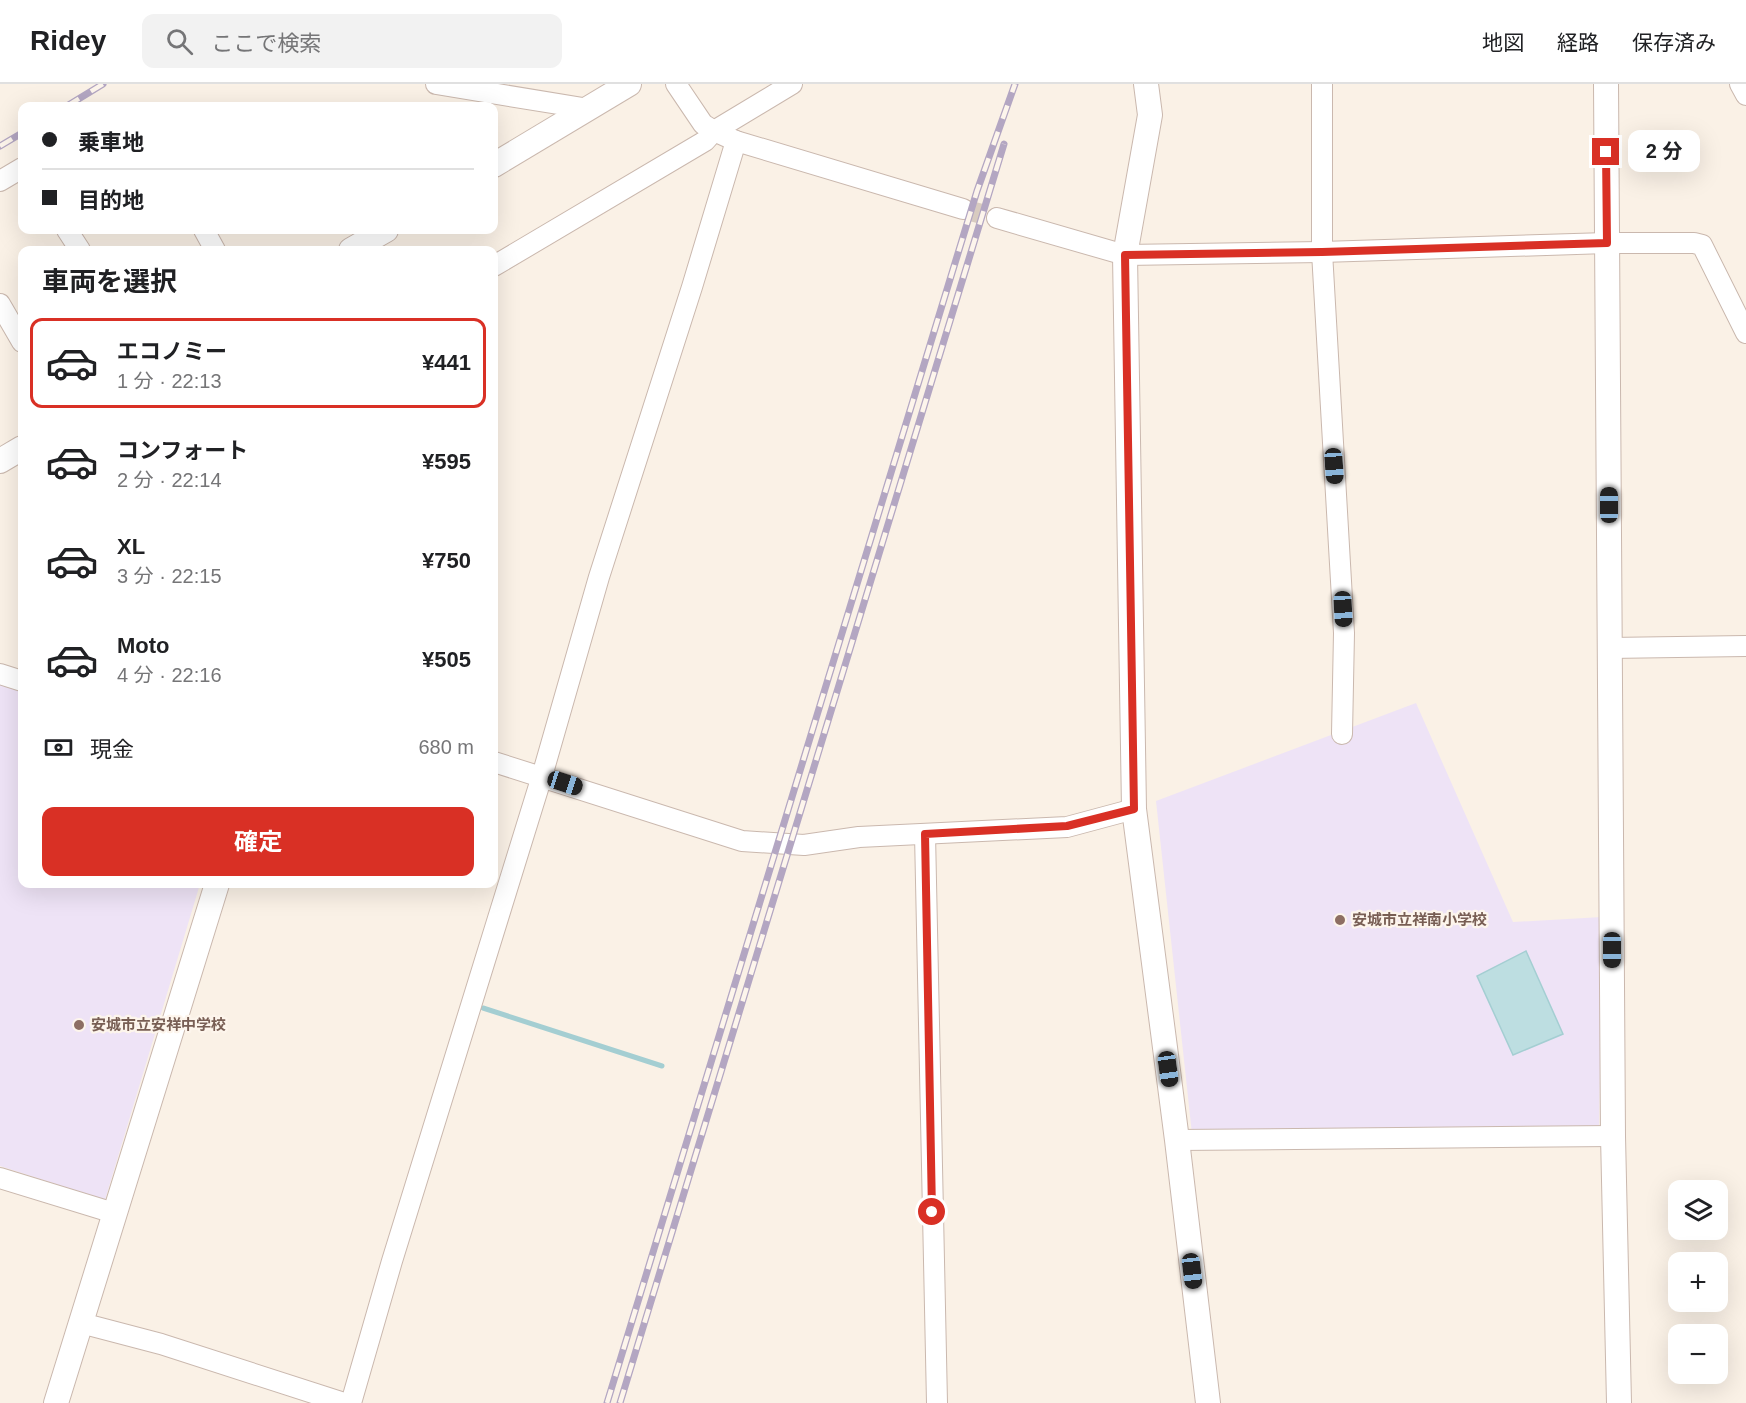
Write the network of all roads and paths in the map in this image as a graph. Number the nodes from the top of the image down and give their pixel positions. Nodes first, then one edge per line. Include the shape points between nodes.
1 (436, 84) edge
2 (629, 84) edge
3 (676, 84) edge
4 (792, 84) edge
5 (1146, 84) edge
6 (1322, 84) edge
7 (1606, 84) edge
8 (1740, 84) edge
9 (1746, 94) edge
10 (589, 109) junction
11 (714, 131) junction
12 (736, 141) junction
13 (498, 163) edge
14 (18, 170) edge
15 (0, 181) edge
16 (963, 209) tunnel mouth
17 (997, 218) tunnel mouth
18 (379, 234) edge
19 (1607, 243) junction
20 (358, 246) edge
21 (1322, 252) junction
22 (1125, 255) junction
23 (498, 264) edge
24 (0, 304) edge
25 (1746, 333) edge
26 (18, 335) edge
27 (18, 450) edge
28 (0, 461) edge
29 (1746, 646) edge
30 (1610, 648) junction
31 (0, 674) edge
32 (18, 680) edge
33 (1342, 734) dead end
34 (498, 763) edge
35 (542, 776) junction
36 (1134, 809) junction
37 (925, 834) junction
38 (215, 888) edge
39 (1613, 1136) junction
40 (1177, 1140) junction
41 (0, 1178) edge
42 (114, 1213) junction
43 (81, 1323) junction
44 (56, 1403) edge
45 (344, 1403) edge
46 (351, 1403) edge
47 (937, 1403) edge
48 (1208, 1403) edge
49 (1619, 1403) edge

1 - 10 street
2 - 10 street
3 - 11 street via 703,124
4 - 11 street
5 - 22 street via 1150,115
6 - 21 street
7 - 19 street
8 - 9 street
10 - 13 street
11 - 12 street
11 - 23 street via 705,141
12 - 16 street
12 - 35 street via 599,577
14 - 15 street
17 - 22 street
18 - 20 street
19 - 21 street
19 - 25 street via 1702,245
19 - 30 street
21 - 22 street
21 - 33 street via 1344,633
22 - 36 street
24 - 26 street
27 - 28 street
29 - 30 street
30 - 39 street
31 - 32 street
34 - 35 street
35 - 37 street via 742,841 804,845
35 - 46 street
36 - 37 street via 1067,826
36 - 40 street
37 - 47 street
38 - 42 street
39 - 40 street
39 - 49 street
40 - 48 street
41 - 42 street
42 - 43 street
43 - 44 street
43 - 45 street via 161,1344

